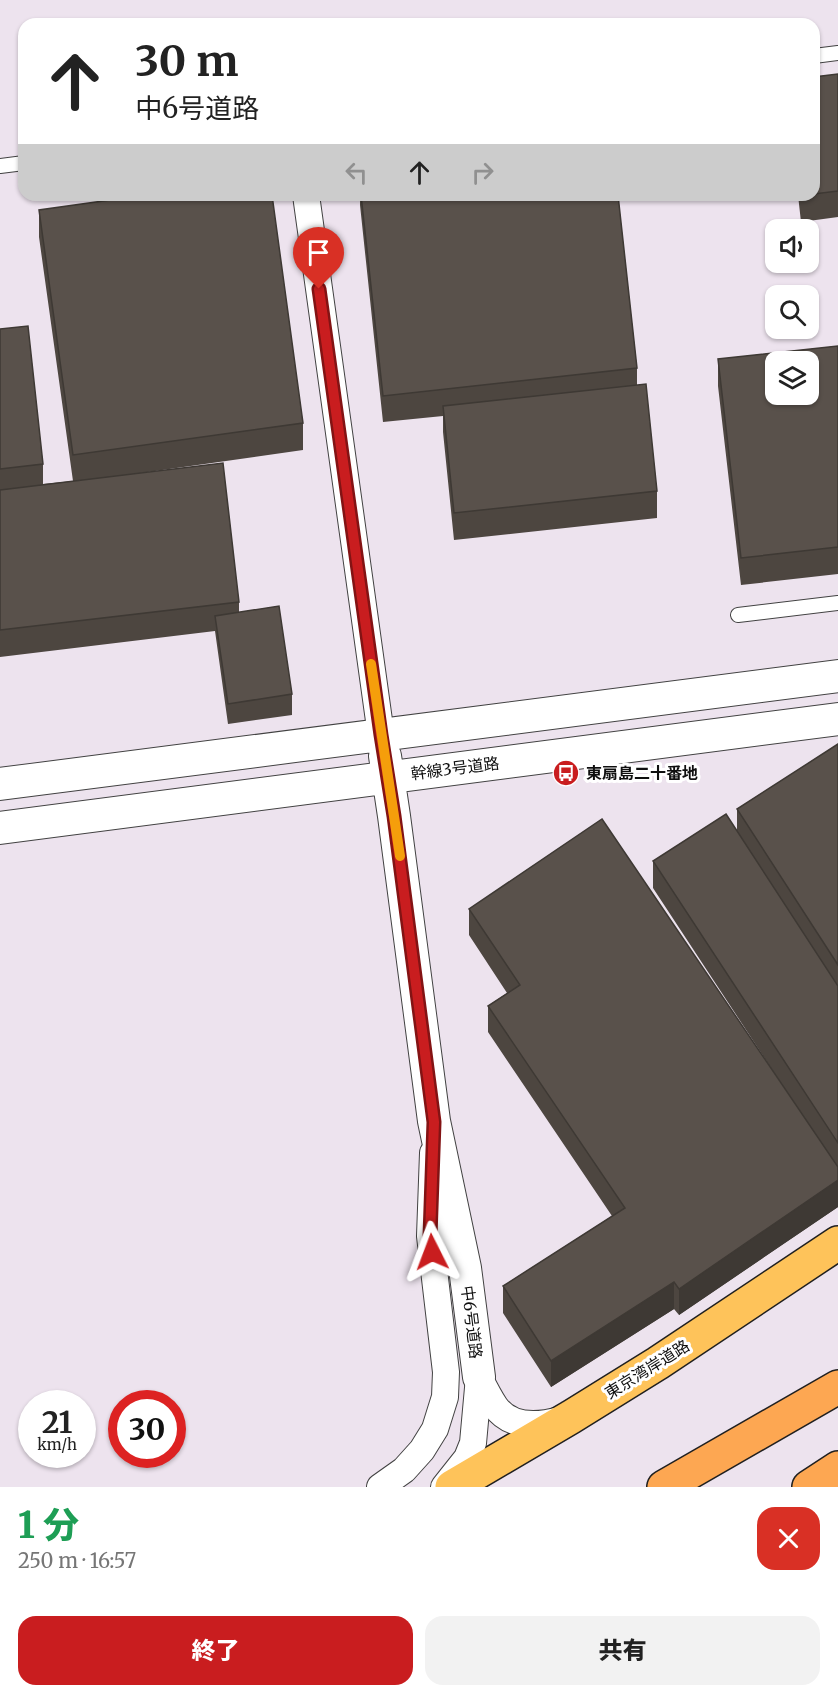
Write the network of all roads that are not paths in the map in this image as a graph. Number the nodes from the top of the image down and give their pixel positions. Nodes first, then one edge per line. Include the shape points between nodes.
1 (838, 53) edge
2 (820, 55) edge
3 (18, 164) edge
4 (0, 166) edge
5 (307, 201) edge
6 (838, 603) edge
7 (738, 615) dead end
8 (838, 676) edge
9 (838, 719) edge
10 (381, 735) junction
11 (389, 777) junction
12 (0, 784) edge
13 (0, 828) edge
14 (434, 1122) junction
15 (838, 1243) edge
16 (479, 1377) junction
17 (838, 1387) edge
18 (838, 1404) edge
19 (571, 1417) junction
20 (838, 1468) edge
21 (380, 1487) edge
22 (444, 1487) edge
23 (452, 1487) edge
24 (664, 1487) edge
25 (707, 1487) edge
26 (809, 1487) edge

1 - 2 lane
3 - 4 lane
5 - 10 street
6 - 7 lane
8 - 10 street
9 - 11 street, 幹線3号道路
10 - 11 street, 中6号道路
10 - 12 street
11 - 13 street, 幹線3号道路
11 - 14 street, 中6号道路
14 - 16 street, 中6号道路 via 465,1268
14 - 21 street via 430,1236 446,1372 445,1397 435,1429 422,1450 404,1470
15 - 19 highway, 東京湾岸道路
16 - 19 street via 496,1408 513,1421 532,1425
16 - 22 street via 473,1443 467,1458
17 - 24 highway
18 - 25 highway
19 - 23 highway, 東京湾岸道路
20 - 26 highway

